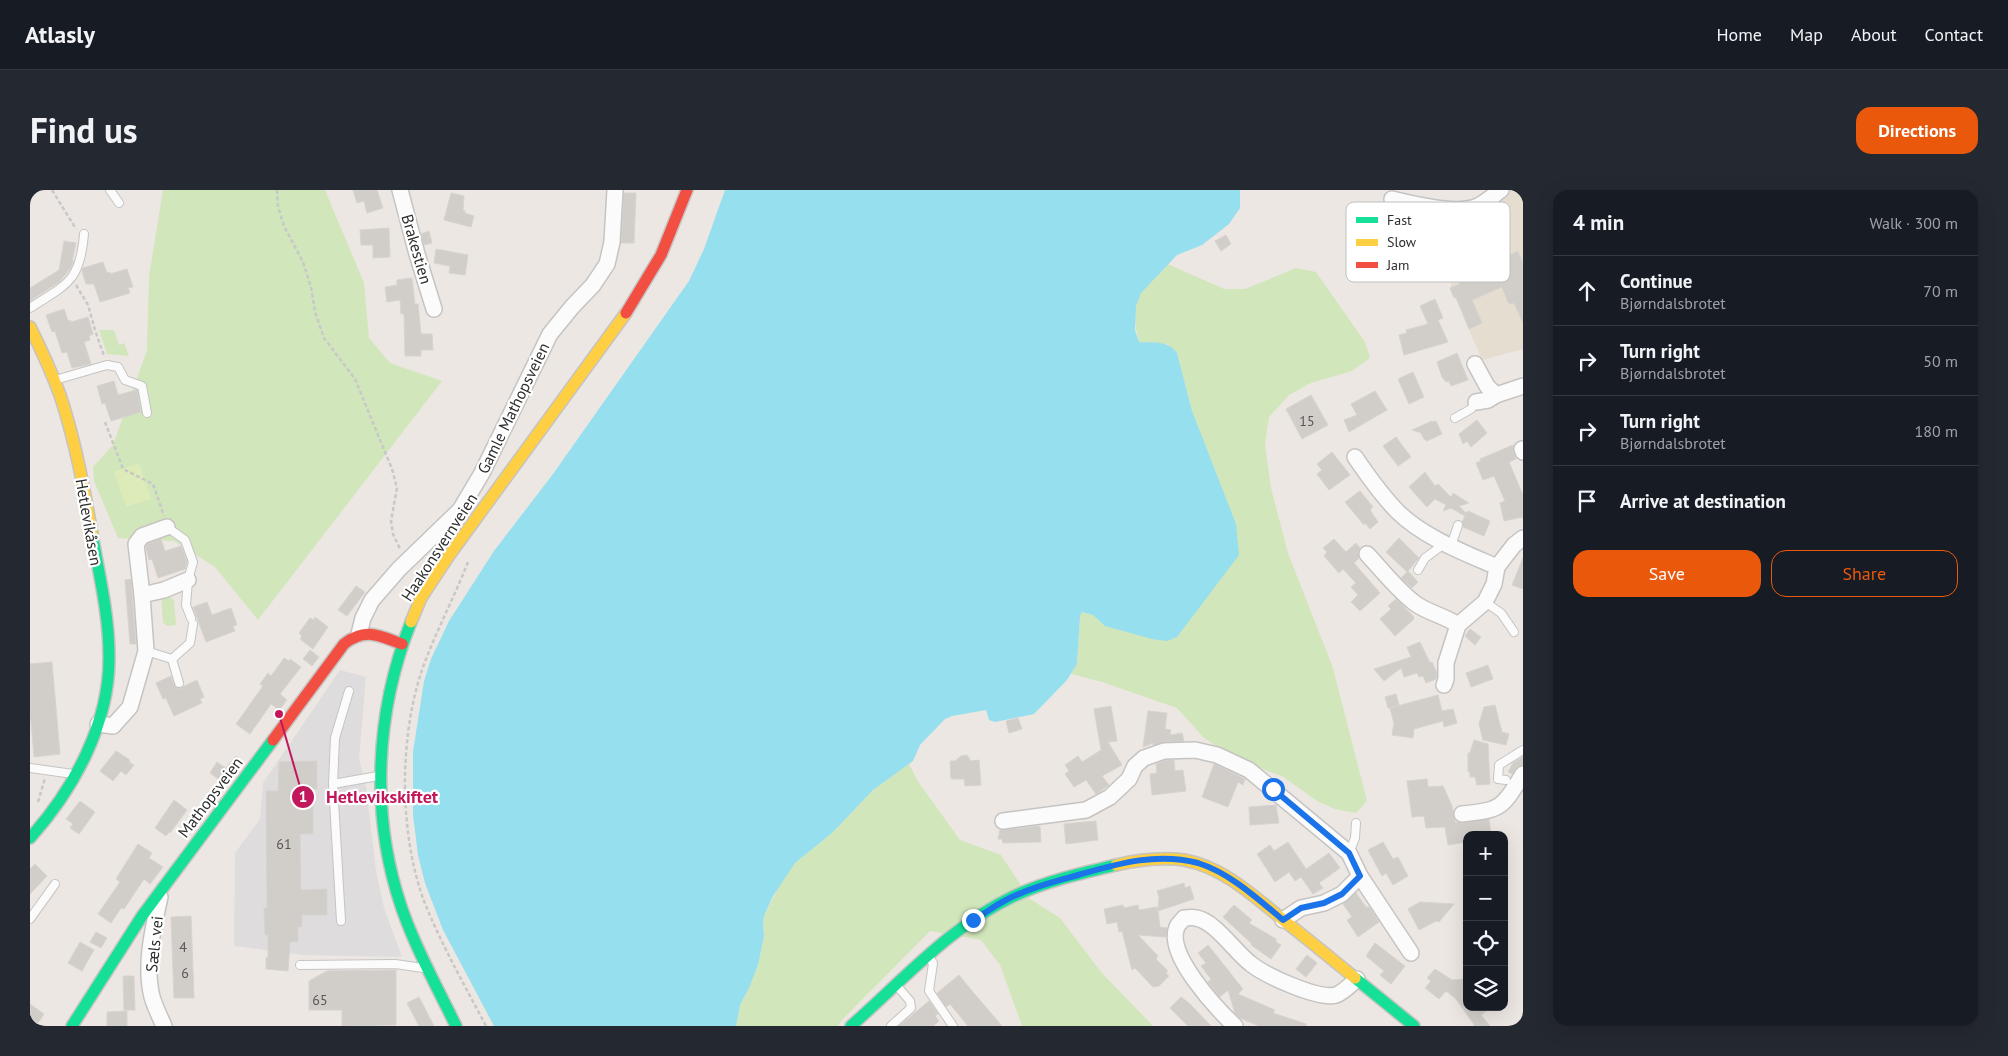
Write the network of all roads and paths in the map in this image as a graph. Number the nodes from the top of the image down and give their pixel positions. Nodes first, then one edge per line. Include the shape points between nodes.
1 (52, 190) edge
2 (110, 190) edge
3 (277, 190) edge
4 (400, 190) edge
5 (615, 190) edge
6 (687, 190) edge
7 (1501, 190) edge
8 (1392, 199) dead end
9 (1403, 202) edge
10 (1484, 202) edge
11 (119, 203) dead end
12 (84, 234) joint
13 (72, 278) junction
14 (30, 308) edge
15 (434, 309) dead end
16 (30, 327) edge
17 (1475, 364) dead end
18 (107, 365) junction
19 (53, 381) junction
20 (1523, 386) edge
21 (1496, 395) junction
22 (1476, 402) joint
23 (146, 413) dead end
24 (1455, 418) dead end
25 (105, 422) dead end
26 (1356, 457) dead end
27 (1458, 525) dead end
28 (167, 527) junction
29 (1523, 538) edge
30 (1448, 545) junction
31 (1367, 554) dead end
32 (407, 562) junction
33 (462, 563) dead end
34 (1497, 567) junction
35 (1418, 570) dead end
36 (188, 580) junction
37 (142, 594) junction
38 (1485, 602) junction
39 (1458, 625) junction
40 (1514, 632) dead end
41 (359, 634) junction
42 (402, 644) junction
43 (146, 651) junction
44 (172, 659) junction
45 (179, 683) dead end
46 (1444, 686) dead end
47 (349, 691) dead end
48 (98, 724) junction
49 (1523, 750) edge
50 (30, 768) edge
51 (48, 770) junction
52 (75, 774) junction
53 (1523, 774) edge
54 (380, 775) junction
55 (1506, 780) dead end
56 (333, 784) junction
57 (36, 807) dead end
58 (1462, 814) dead end
59 (1003, 822) dead end
60 (1356, 823) dead end
61 (30, 838) edge
62 (1349, 853) junction
63 (1360, 876) junction
64 (55, 884) dead end
65 (161, 890) junction
66 (30, 919) edge
67 (1283, 920) junction
68 (341, 922) dead end
69 (1411, 953) dead end
70 (929, 958) junction
71 (300, 965) dead end
72 (428, 968) junction
73 (1357, 979) junction
74 (897, 986) junction
75 (72, 1026) edge
76 (164, 1026) edge
77 (456, 1026) edge
78 (486, 1026) edge
79 (851, 1026) edge
80 (891, 1026) edge
81 (953, 1026) edge
82 (1235, 1026) edge
83 (1414, 1026) edge

1 - 12 path via 75,228
2 - 11 lane
3 - 32 path via 284,226 303,262 324,338 355,379 392,469 397,488 391,521 393,534
4 - 15 street, Brakestien
5 - 32 street, Gamle Mathopsveien via 612,242 607,264 550,334 482,473 460,510
6 - 42 main road, Haakonsvernveien via 661,255 636,299 455,547 418,604
7 - 10 street
8 - 9 street
12 - 13 lane via 80,263
13 - 14 lane via 64,287
13 - 18 path via 88,305
16 - 19 main road, Hetlevikåsen
17 - 21 street
18 - 19 lane
18 - 23 lane via 118,368 126,380 142,386
19 - 48 main road, Hetlevikåsen via 67,416 75,450 107,620 109,672
20 - 21 street
21 - 22 street
22 - 24 lane via 1471,409
25 - 28 path via 123,468 153,484
26 - 30 street via 1370,480 1399,513
27 - 30 lane
28 - 36 lane via 185,540 194,562
28 - 37 street via 142,536 136,544
29 - 34 street
30 - 34 street
30 - 35 lane via 1424,558
31 - 39 street via 1414,602
32 - 41 street, Gamle Mathopsveien via 372,600
33 - 78 path via 467,556 468,562 422,671 412,710 406,758 406,816 423,899 442,944
34 - 38 street via 1494,584
36 - 37 street via 164,590
36 - 44 lane via 186,605 192,621 190,643
37 - 43 street
38 - 39 street
38 - 40 lane via 1501,613
39 - 46 street via 1446,663
41 - 42 main road via 370,633
41 - 65 main road, Mathopsveien via 344,644
42 - 54 main road, Haakonsvernveien via 390,687 381,740
43 - 44 lane
43 - 48 street via 130,707 113,726
44 - 45 lane
47 - 56 lane via 335,738
48 - 52 main road, Hetlevikåsen
49 - 55 lane via 1499,765 1498,779
50 - 51 lane
51 - 52 lane
51 - 57 path
52 - 61 main road, Hetlevikåsen via 55,809
53 - 58 street via 1499,807
54 - 56 lane
54 - 72 main road, Haakonsvernveien via 393,878 401,908
56 - 68 lane
59 - 62 street via 1086,810 1110,797 1144,758 1164,752 1195,750 1217,755 1249,770
60 - 62 lane
62 - 63 street
63 - 67 street via 1342,894 1324,903 1301,908
63 - 69 street
64 - 66 lane
65 - 75 main road, Mathopsveien
65 - 76 street, Sæls vei via 151,937 149,968 152,998
67 - 70 main road via 1248,891 1222,874 1198,864 1151,858 1130,860 1039,886 1006,900 973,920
67 - 73 main road
70 - 74 main road
70 - 81 lane via 932,963 929,991
71 - 72 lane via 395,964
72 - 77 main road, Haakonsvernveien
73 - 82 street via 1334,996 1319,995 1251,964 1210,924 1197,918 1184,918 1177,927 1175,938 1180,956 1201,991
73 - 83 main road
74 - 79 main road
74 - 80 lane via 910,1001 911,1008

